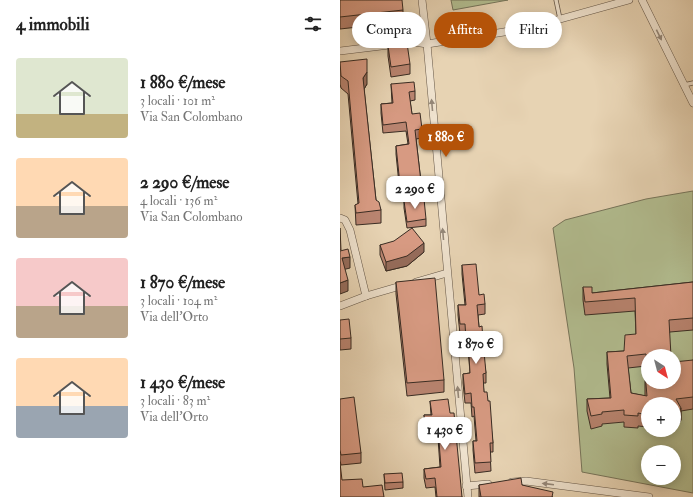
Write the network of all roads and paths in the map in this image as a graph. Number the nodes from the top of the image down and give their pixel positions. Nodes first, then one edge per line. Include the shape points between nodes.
1 (422, 0) edge
2 (556, 0) edge
3 (629, 0) edge
4 (642, 0) edge
5 (558, 12) edge
6 (562, 19) edge
7 (505, 32) edge
8 (427, 44) junction
9 (340, 51) edge
10 (693, 83) edge
11 (684, 85) junction
12 (693, 103) edge
13 (340, 216) edge
14 (447, 273) junction
15 (366, 296) junction
16 (340, 306) edge
17 (503, 483) edge
18 (495, 484) edge
19 (466, 486) junction
20 (468, 497) edge
21 (649, 497) edge

1 - 8 street
2 - 5 lane
3 - 6 street
4 -> 11 street
7 - 8 street
8 - 9 street via 414,42
14 -> 8 street
10 - 11 lane
11 - 12 street
13 - 15 street via 350,230
14 - 15 street
19 -> 14 street
15 - 16 street
21 -> 17 street via 526,481
18 - 19 street
19 - 20 street

